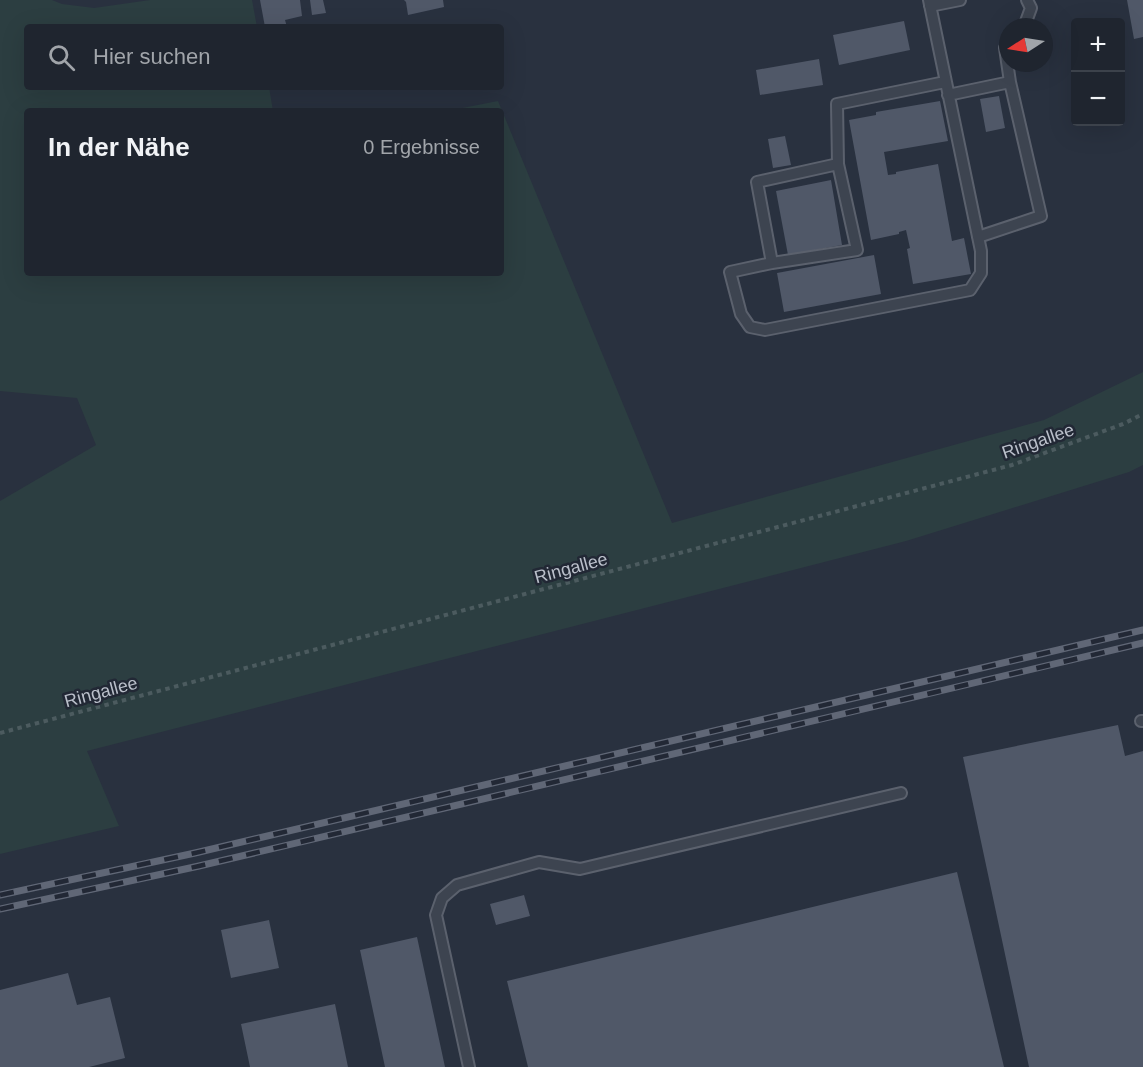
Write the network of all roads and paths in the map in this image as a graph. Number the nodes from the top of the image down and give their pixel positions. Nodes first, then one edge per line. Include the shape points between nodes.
1 (960, 0) edge
2 (1027, 0) edge
3 (930, 3) edge
4 (1027, 18) edge
5 (1009, 72) edge
6 (945, 82) junction
7 (1010, 82) junction
8 (948, 95) junction
9 (838, 164) junction
10 (978, 237) junction
11 (772, 263) junction
12 (1143, 414) edge
13 (0, 733) edge
14 (900, 793) dead end
15 (469, 1067) edge

1 - 3 lane
2 - 4 lane via 1031,8
3 - 6 lane
5 - 7 lane
6 - 8 lane
6 - 9 lane via 837,104
7 - 8 lane
7 - 10 lane via 1041,216
8 - 10 lane
9 - 11 lane via 757,182
9 - 11 lane via 857,250
10 - 11 lane via 981,273 970,290 765,330 750,327 741,314 730,272
12 - 13 path, Ringallee via 1012,465
14 - 15 lane via 580,868 539,862 457,885 442,898 436,915

